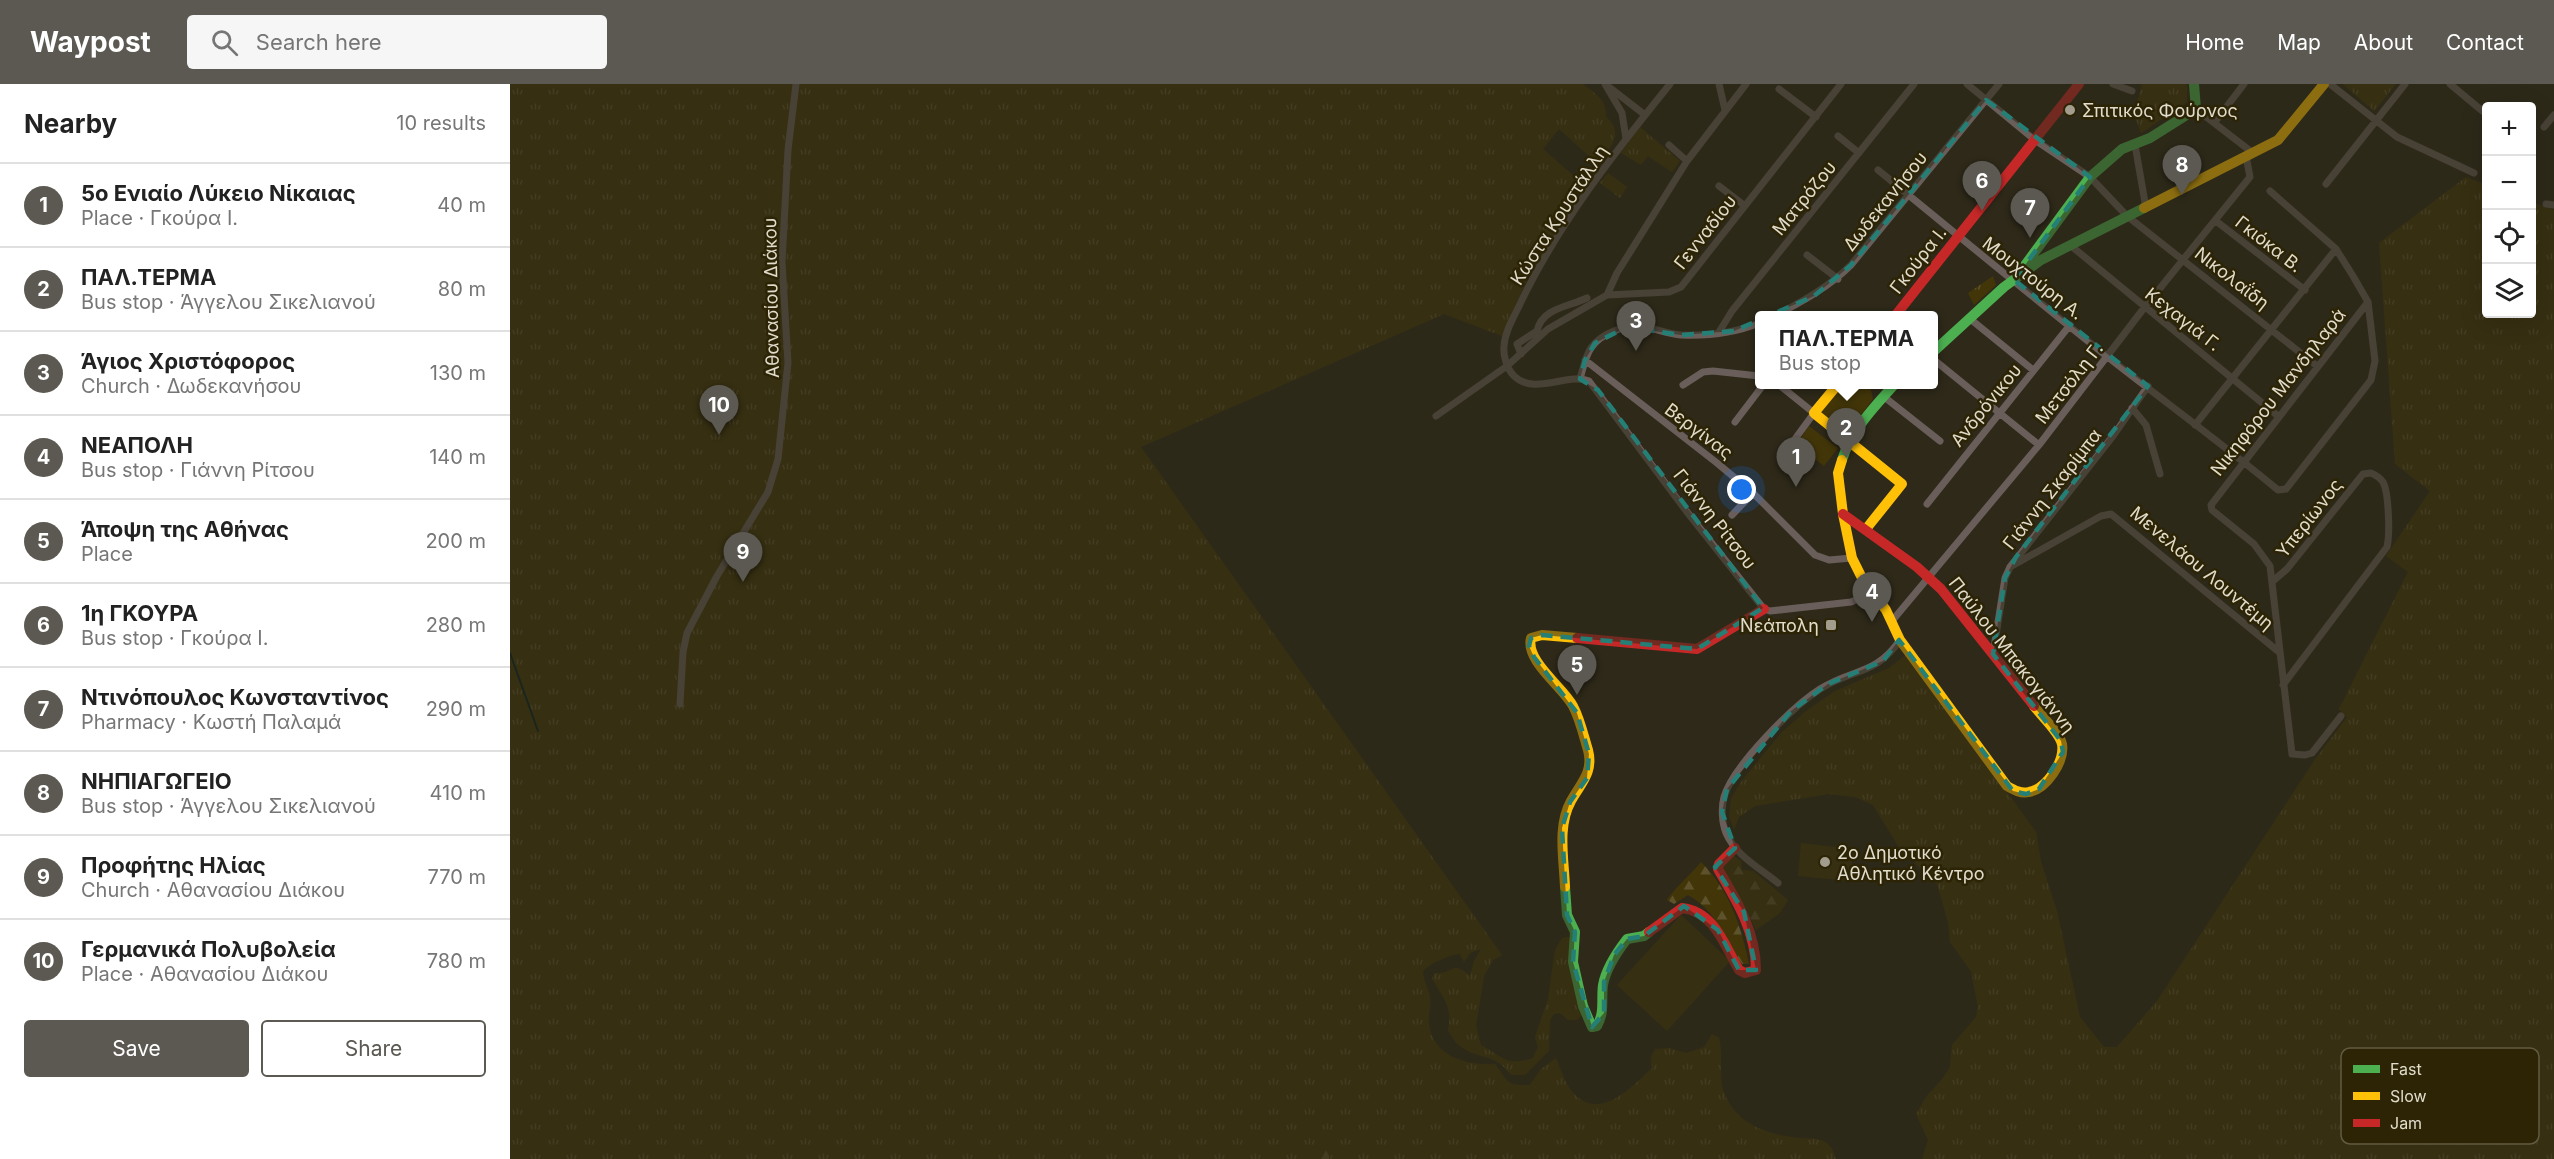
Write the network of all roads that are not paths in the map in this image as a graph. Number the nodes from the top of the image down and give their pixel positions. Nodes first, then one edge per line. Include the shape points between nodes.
1 (796, 84) edge
2 (1605, 84) edge
3 (1670, 84) edge
4 (1719, 84) edge
5 (1746, 84) edge
6 (1840, 84) edge
7 (1914, 84) edge
8 (1967, 84) edge
9 (1999, 84) edge
10 (2079, 84) edge
11 (2113, 84) edge
12 (2194, 84) edge
13 (2244, 84) edge
14 (2324, 84) edge
15 (2330, 84) edge
16 (2405, 84) edge
17 (2450, 84) edge
18 (1779, 89) dead end
19 (2132, 91) dead end
20 (1986, 100) junction
21 (2196, 109) junction
22 (1725, 110) junction
23 (2482, 110) edge
24 (2554, 115) edge
25 (1645, 116) junction
26 (1816, 117) junction
27 (2215, 122) junction
28 (2376, 122) junction
29 (2544, 127) dead end
30 (1838, 136) dead end
31 (1626, 140) junction
32 (2035, 140) junction
33 (1669, 145) dead end
34 (2135, 145) junction
35 (1860, 153) junction
36 (2249, 154) junction
37 (1687, 161) junction
38 (1878, 170) dead end
39 (2474, 173) dead end
40 (2090, 177) junction
41 (2326, 184) dead end
42 (1719, 186) dead end
43 (2270, 191) dead end
44 (1909, 195) junction
45 (1745, 206) junction
46 (2146, 208) junction
47 (2127, 216) junction
48 (2216, 221) junction
49 (1957, 237) junction
50 (2070, 245) junction
51 (2336, 249) junction
52 (1807, 255) dead end
53 (2184, 260) junction
54 (1838, 279) junction
55 (2014, 279) junction
56 (2305, 290) junction
57 (1607, 295) junction
58 (1587, 298) dead end
59 (2368, 302) junction
60 (2144, 308) junction
61 (1783, 311) edge
62 (1898, 311) edge
63 (1969, 318) junction
64 (1755, 325) edge
65 (2070, 325) junction
66 (2272, 329) junction
67 (1719, 332) junction
68 (1938, 347) edge
69 (1521, 354) junction
70 (2108, 357) junction
71 (1585, 360) junction
72 (1938, 363) edge
73 (1507, 366) junction
74 (2317, 366) junction
75 (2033, 370) junction
76 (1755, 376) edge
77 (2233, 377) junction
78 (1580, 379) junction
79 (1683, 385) dead end
80 (2148, 386) junction
81 (1760, 389) edge
82 (1784, 389) edge
83 (1834, 389) edge
84 (1890, 389) edge
85 (1883, 396) junction
86 (2132, 408) junction
87 (1814, 413) junction
88 (1999, 413) junction
89 (1437, 416) dead end
90 (2278, 416) junction
91 (1735, 422) dead end
92 (2195, 424) junction
93 (1940, 441) dead end
94 (1850, 443) junction
95 (2039, 446) junction
96 (1784, 454) dead end
97 (2243, 461) junction
98 (2160, 474) dead end
99 (1753, 493) junction
100 (1927, 504) dead end
101 (1843, 514) junction
102 (1732, 515) dead end
103 (1866, 529) junction
104 (1852, 558) junction
105 (2010, 567) junction
106 (1930, 578) junction
107 (2273, 581) junction
108 (1872, 593) junction
109 (1764, 609) junction
110 (1892, 621) junction
111 (1899, 640) junction
112 (2279, 652) junction
113 (1993, 654) junction
114 (2283, 685) junction
115 (680, 704) dead end
116 (2341, 716) dead end
117 (1735, 848) junction
118 (1779, 883) dead end

1 - 115 street, Αθανασίου Διάκου via 782,262 789,363 778,459 768,492 687,633
2 - 25 street
2 - 31 street via 1622,113
3 - 25 street, Κώστα Κρυστάλλη
4 - 22 street
5 - 22 street
6 - 26 street, Γενναδίου
7 - 35 street, Ματρόζου
8 - 20 street, Νικολαΐδη
9 - 20 street, Δωδεκανήσου
10 - 32 street, Γκούρα Ι.
11 - 19 street
12 - 21 street
13 - 27 street
14 - 36 street via 2278,140
15 - 28 street
16 - 28 street
17 - 23 street
18 - 26 street
20 - 32 street, Νικολαΐδη
20 - 44 street, Δωδεκανήσου
21 - 27 street
21 - 34 street
22 - 37 street
24 - 29 street
25 - 31 street, Κώστα Κρυστάλλη
26 - 45 street, Γενναδίου
27 - 36 street
28 - 39 street via 2397,137
28 - 41 street
30 - 35 street
31 - 73 street, Κώστα Κρυστάλλη via 1528,287 1507,332
32 - 40 street, Νικολαΐδη
32 - 49 street, Γκούρα Ι.
33 - 37 street
34 - 40 street via 2122,149
34 - 46 street
35 - 67 street, Ματρόζου
36 - 46 street
36 - 48 street, Μετσόλη Γ. via 2250,177
37 - 57 street
38 - 44 street, Μουχτούρη Α.
40 - 47 street, Νικολαΐδη
40 - 55 street
42 - 45 street
43 - 51 street
44 - 49 street, Μουχτούρη Α.
44 - 54 street, Δωδεκανήσου
45 - 57 street, Γενναδίου via 1681,287 1669,292
46 - 47 street
47 - 50 street
47 - 53 street, Νικολαΐδη
48 - 53 street, Μετσόλη Γ.
48 - 56 street, Γκιόκα Β.
49 - 55 street, Μουχτούρη Α.
49 - 62 street, Γκούρα Ι.
50 - 55 street
50 - 60 street, Κεχαγιά Γ.
51 - 56 street
51 - 59 street
52 - 54 street
53 - 60 street, Μετσόλη Γ.
53 - 66 street, Νικολαΐδη
54 - 61 street, Δωδεκανήσου
55 - 63 street
55 - 65 street, Μουχτούρη Α.
56 - 66 street
57 - 69 street, Γενναδίου via 1548,329
58 - 69 street via 1549,312 1539,322 1537,331 1517,344
59 - 74 street, Νικηφόρου Μανδηλαρά
59 - 97 street, Μουχτούρη Α. via 2375,360 2372,380 2286,489 2278,490
60 - 70 street, Μετσόλη Γ.
60 - 77 street, Κεχαγιά Γ.
63 - 68 street
63 - 75 street
64 - 67 street
65 - 70 street, Μουχτούρη Α.
65 - 75 street, Ανδρόνικου
66 - 74 street, Νικολαΐδη
66 - 77 street
67 - 71 street via 1681,335 1627,327 1595,343
69 - 73 street, Γενναδίου
70 - 80 street, Μουχτούρη Α.
70 - 95 street, Μετσόλη Γ.
71 - 78 street
71 - 99 street, Βεργίνας
72 - 88 street
73 - 78 street via 1525,382
73 - 89 street, Γενναδίου
74 - 90 street, Νικηφόρου Μανδηλαρά
75 - 88 street, Ανδρόνικου
76 - 79 street via 1703,372
77 - 90 street, Κεχαγιά Γ.
77 - 92 street
78 - 109 street, Γιάννη Ρίτσου via 1598,390
80 - 86 street, Γιάννη Σκαρίμπα
80 - 92 street, Μουχτούρη Α.
81 - 91 street
82 - 87 street
83 - 87 street
84 - 85 street
85 - 93 street
85 - 94 street
86 - 98 street via 2146,425
86 - 105 street, Γιάννη Σκαρίμπα
87 - 94 street
87 - 96 street
88 - 95 street
88 - 100 street, Ανδρόνικου
90 - 97 street, Νικηφόρου Μανδηλαρά
92 - 97 street, Μουχτούρη Α.
94 - 101 street via 1838,472
94 - 103 street via 1902,484
95 - 106 street, Μετσόλη Γ.
97 - 107 street, Νικηφόρου Μανδηλαρά via 2212,501 2212,510 2254,544 2270,566
99 - 102 street
99 - 104 street, Βεργίνας via 1815,555 1829,560
101 - 103 street, Παύλου Μπακογιάννη
101 - 104 street
103 - 106 street, Παύλου Μπακογιάννη
104 - 108 street
105 - 112 street, Μενελάου Λουντέμη via 2111,514
105 - 113 street, Γιάννη Σκαρίμπα
106 - 110 street, Μετσόλη Γ.
106 - 113 street, Παύλου Μπακογιάννη
107 - 112 street
107 - 114 street, Υπερίωνος via 2288,569 2366,472 2379,477 2384,483 2388,541 2384,553
108 - 109 street via 1857,601
108 - 110 street
109 - 117 street via 1697,649 1542,634 1531,638 1529,646 1534,657 1574,706 1589,754 1587,778 1570,801 1562,828 1568,915 1575,932 1573,962 1592,1027 1597,1026 1604,1013 1604,982 1614,955 1627,939 1644,936 1682,908 1698,913 1715,926 1739,970 1756,970 1744,912 1718,870
110 - 111 street
111 - 113 street, Παύλου Μπακογιάννη via 2007,786 2019,794 2032,793 2061,758 2064,746
111 - 117 street via 1883,661 1828,684 1791,711 1745,763 1723,800 1724,825
112 - 114 street
114 - 116 street via 2294,756 2312,753
117 - 118 street

